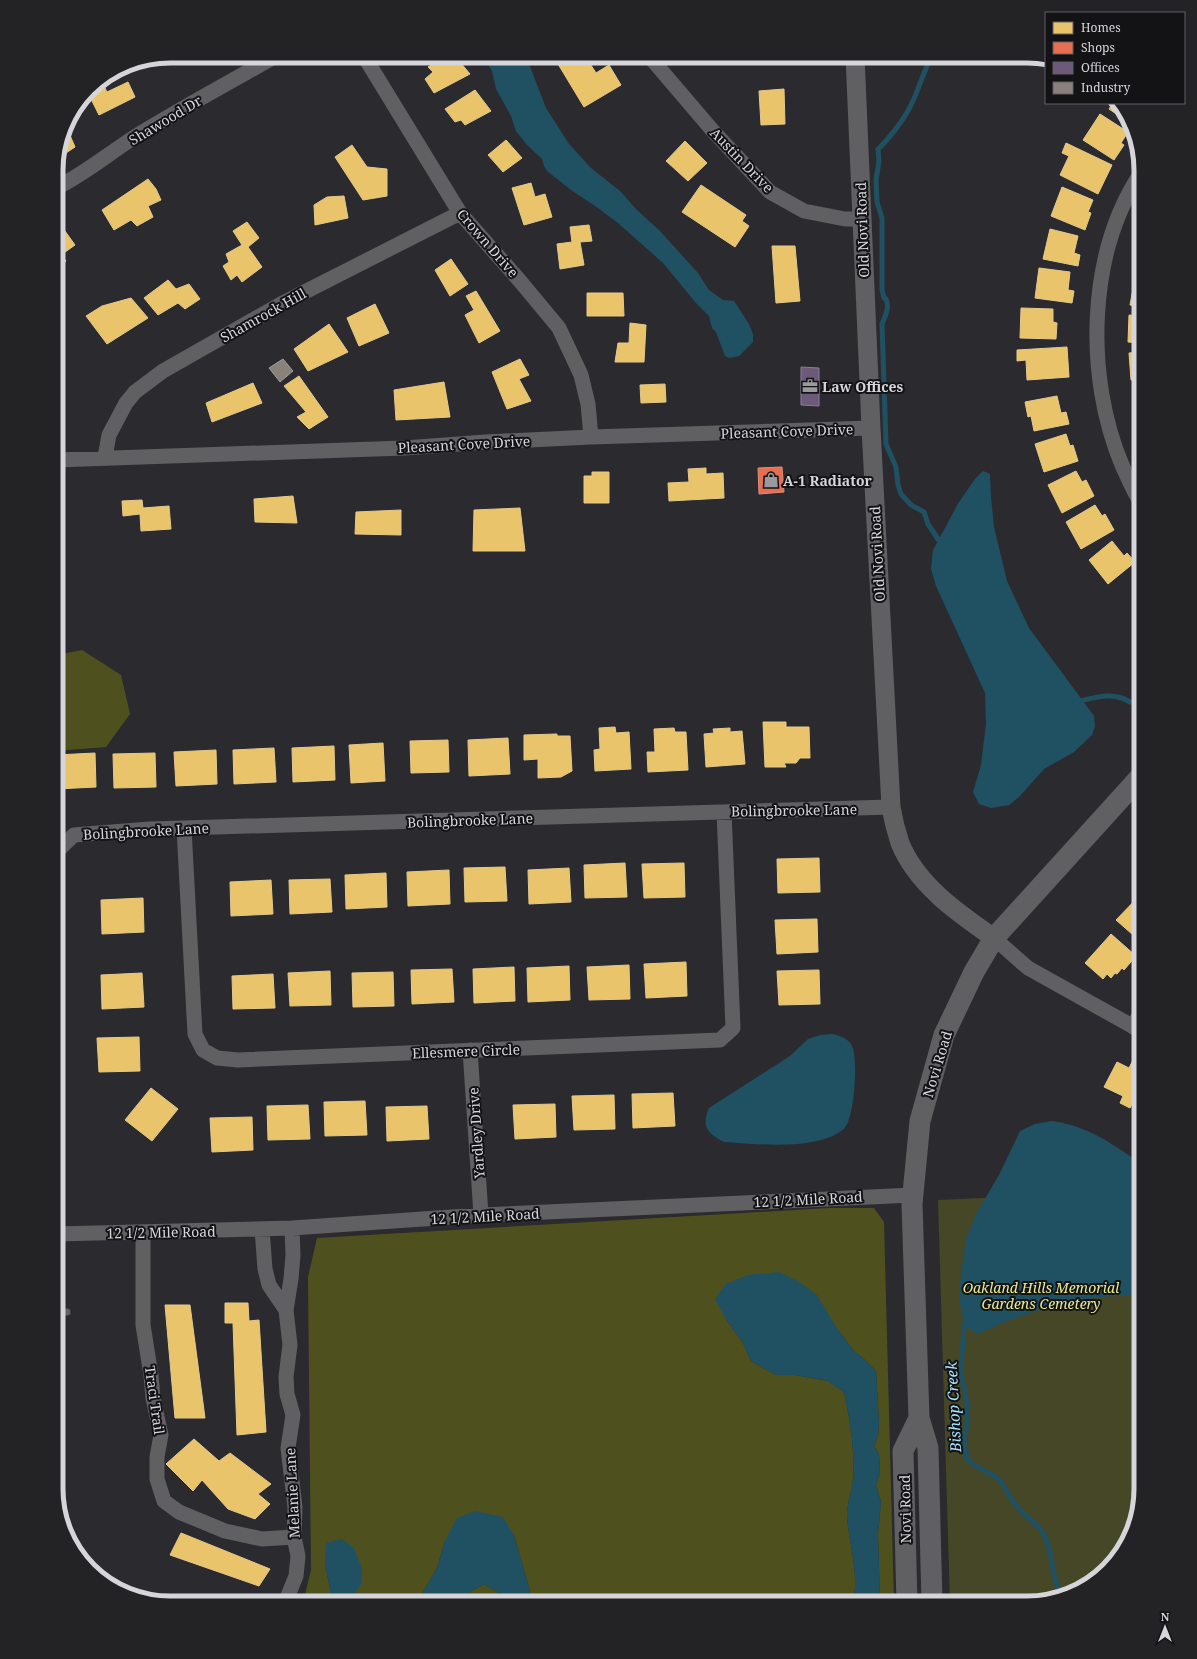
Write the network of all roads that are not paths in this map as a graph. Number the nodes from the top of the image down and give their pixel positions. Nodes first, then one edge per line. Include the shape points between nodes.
1 (264, 63) edge
2 (368, 63) edge
3 (655, 63) edge
4 (855, 63) edge
5 (63, 185) edge
6 (1134, 186) edge
7 (460, 213) junction
8 (861, 219) junction
9 (871, 428) junction
10 (591, 437) junction
11 (106, 457) junction
12 (63, 460) edge
13 (1134, 491) edge
14 (1134, 784) edge
15 (891, 807) junction
16 (724, 812) junction
17 (184, 828) junction
18 (63, 845) edge
19 (994, 938) junction
20 (1134, 1027) edge
21 (470, 1050) junction
22 (913, 1195) junction
23 (482, 1215) junction
24 (292, 1228) junction
25 (262, 1229) junction
26 (143, 1233) junction
27 (63, 1234) edge
28 (286, 1310) junction
29 (63, 1312) edge
30 (67, 1312) dead end
31 (919, 1418) junction
32 (294, 1537) junction
33 (288, 1596) edge
34 (907, 1596) edge
35 (932, 1596) edge

1 - 5 street, Shawood Dr via 132,139
2 - 7 street, Crown Drive
3 - 8 street, Austin Drive via 770,192 804,210 845,219
4 - 8 street, Old Novi Road
6 - 13 street via 1114,229 1107,256 1100,290 1097,350 1101,395 1113,442
7 - 10 street, Crown Drive via 559,328 581,375 588,404
7 - 11 street, Shamrock Hill via 281,304 163,371 135,392 126,403 109,435
8 - 9 street, Old Novi Road
9 - 10 street, Pleasant Cove Drive
9 - 15 street, Old Novi Road
10 - 11 street, Pleasant Cove Drive via 404,448
11 - 12 street, Pleasant Cove Drive
14 - 19 main road, Novi Road
15 - 16 street, Bolingbrooke Lane
15 - 19 street, Old Novi Road via 900,843 922,878 960,914
16 - 17 street, Bolingbrooke Lane
16 - 21 street, Ellesmere Circle via 733,1028 720,1040
17 - 18 street, Bolingbrooke Lane via 74,835
17 - 21 street, Ellesmere Circle via 195,1034 203,1050 217,1058 238,1060
19 - 20 street via 1028,968
19 - 22 main road, Novi Road via 974,972 944,1035 920,1121
21 - 23 street, Yardley Drive
22 - 23 street, 12 1/2 Mile Road
22 - 31 main road, Novi Road
23 - 24 street, 12 1/2 Mile Road
24 - 25 street, 12 1/2 Mile Road
24 - 28 street, Melanie Lane via 292,1279
25 - 26 street, 12 1/2 Mile Road
25 - 28 street, Melanie Lane via 269,1285
26 - 27 street, 12 1/2 Mile Road
26 - 32 street, Traci Trail via 143,1325 161,1435 157,1479 164,1501 179,1512 225,1531 262,1539
28 - 32 street, Melanie Lane via 290,1345 286,1376 287,1394 293,1415 288,1448 295,1507
29 - 30 lane
31 - 34 main road, Novi Road via 903,1451
31 - 35 main road, Novi Road via 928,1448
32 - 33 street, Melanie Lane via 298,1556 296,1576

